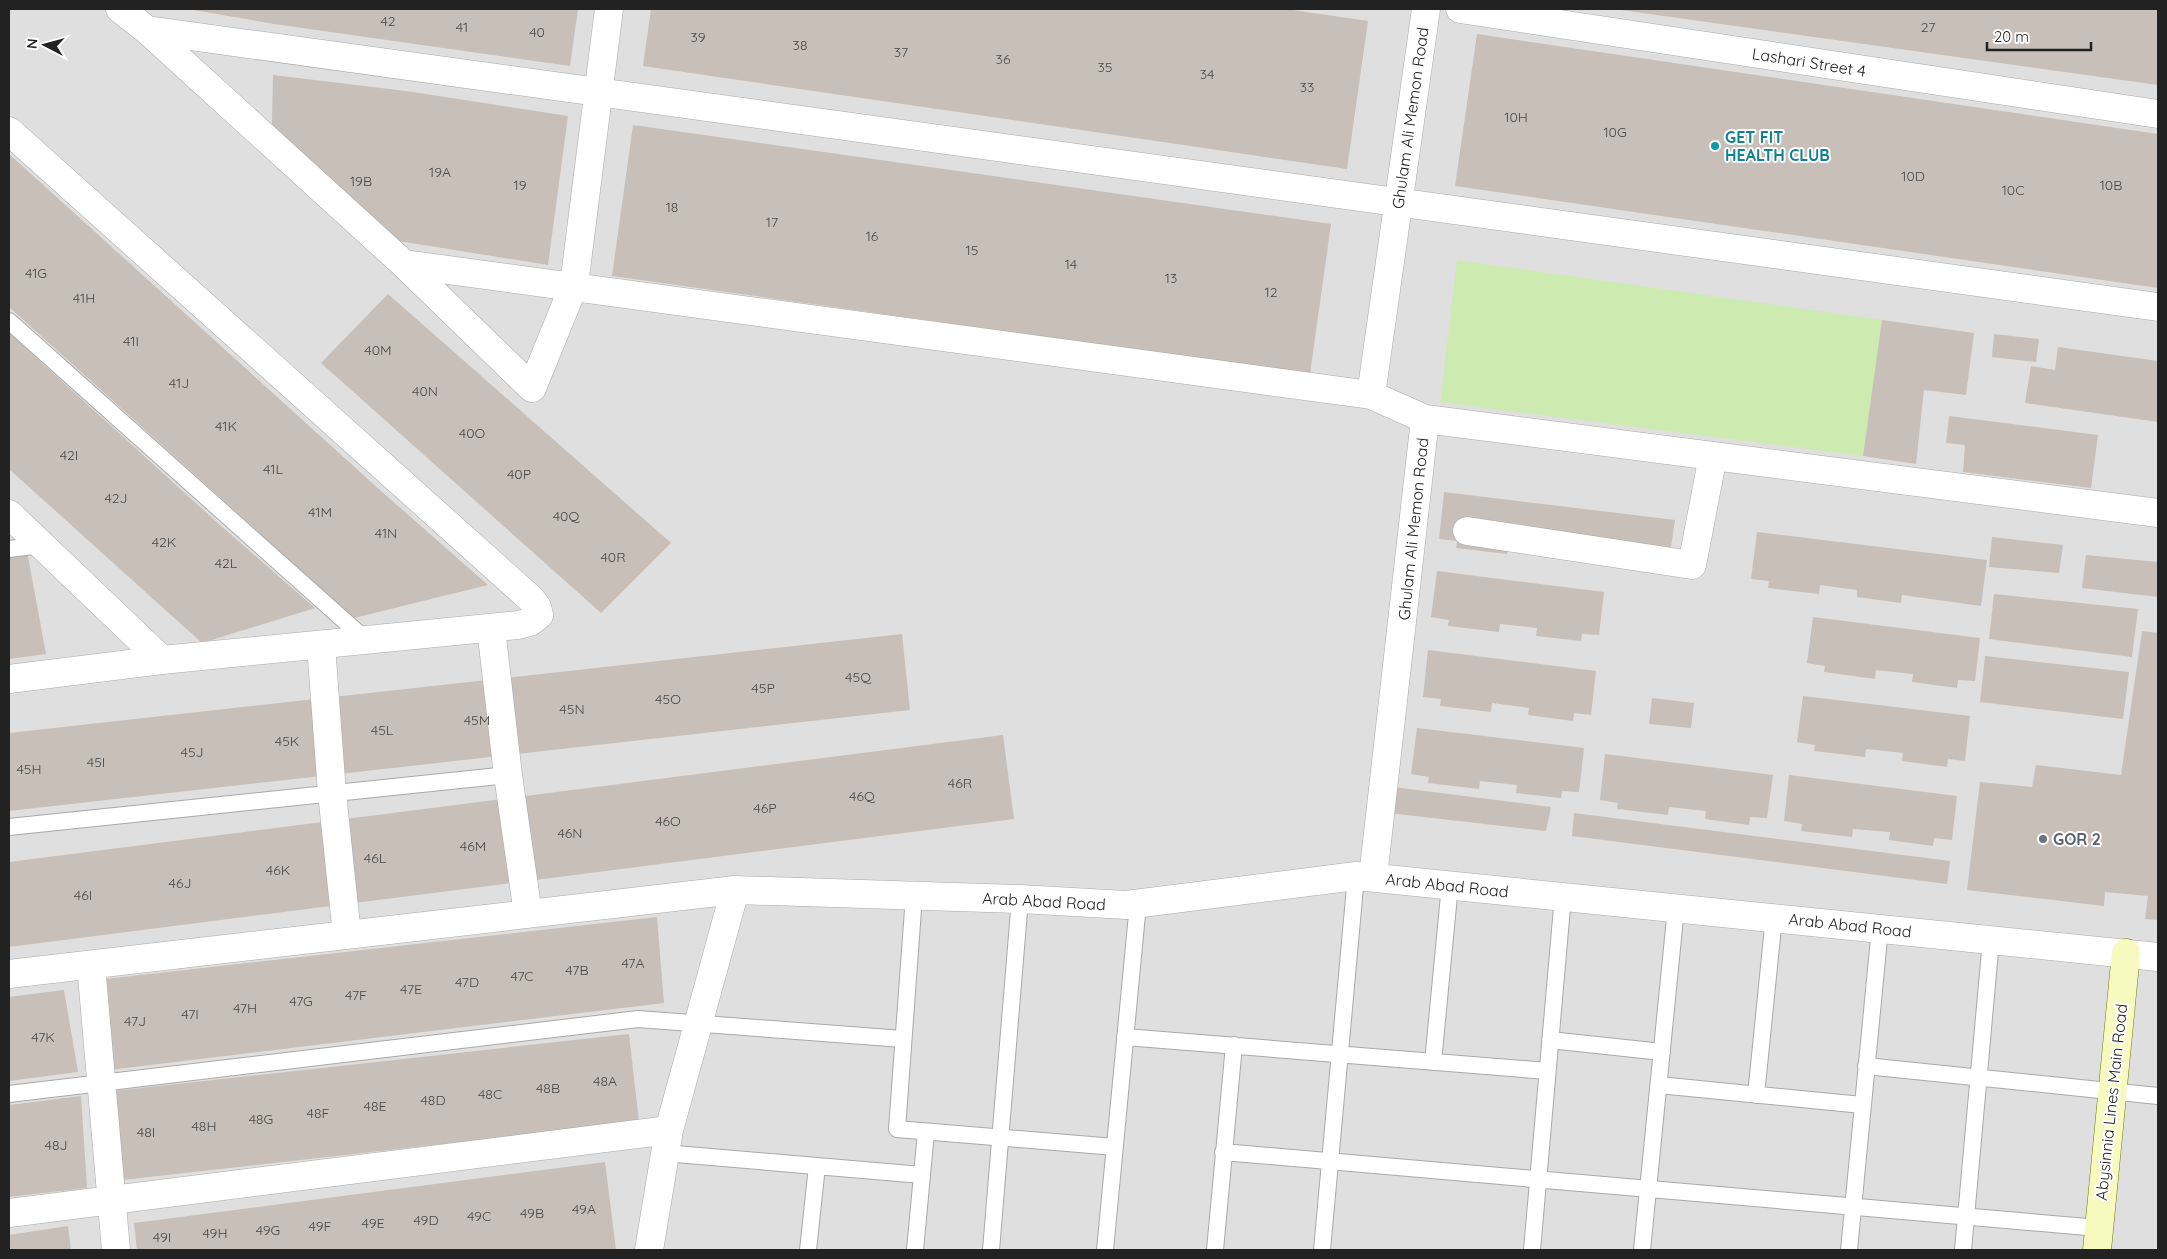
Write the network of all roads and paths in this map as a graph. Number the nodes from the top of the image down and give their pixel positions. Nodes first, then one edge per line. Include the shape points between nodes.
1 (120, 9) edge
2 (609, 9) edge
3 (1426, 9) edge
4 (1460, 9) edge
5 (147, 30) junction
6 (598, 90) junction
7 (2158, 114) edge
8 (9, 131) edge
9 (1398, 201) junction
10 (404, 264) junction
11 (574, 285) junction
12 (2158, 306) edge
13 (9, 321) edge
14 (1371, 396) junction
15 (1425, 419) junction
16 (1713, 456) junction
17 (2158, 513) edge
18 (9, 514) edge
19 (1467, 531) dead end
20 (41, 545) junction
21 (9, 549) edge
22 (491, 628) junction
23 (366, 640) junction
24 (321, 645) junction
25 (162, 660) junction
26 (9, 679) edge
27 (508, 775) junction
28 (332, 793) junction
29 (9, 827) edge
30 (1365, 876) junction
31 (1450, 885) junction
32 (735, 890) junction
33 (914, 896) junction
34 (1563, 896) junction
35 (1020, 899) junction
36 (1138, 904) junction
37 (1676, 908) junction
38 (528, 914) junction
39 (1774, 917) junction
40 (1880, 928) junction
41 (347, 935) junction
42 (1991, 940) junction
43 (2126, 953) junction
44 (2158, 957) edge
45 (91, 965) junction
46 (9, 974) edge
47 (698, 1024) junction
48 (1125, 1037) junction
49 (903, 1039) junction
50 (1550, 1040) junction
51 (1234, 1045) junction
52 (1662, 1052) junction
53 (1340, 1054) junction
54 (1433, 1062) junction
55 (1866, 1066) junction
56 (1548, 1071) junction
57 (1978, 1078) junction
58 (100, 1083) junction
59 (1659, 1085) junction
60 (2112, 1091) junction
61 (9, 1094) edge
62 (1756, 1095) junction
63 (2158, 1096) edge
64 (1862, 1105) junction
65 (926, 1132) junction
66 (1000, 1138) junction
67 (667, 1142) junction
68 (1115, 1148) junction
69 (1224, 1152) junction
70 (1330, 1160) junction
71 (817, 1166) junction
72 (922, 1175) junction
73 (1538, 1179) junction
74 (1649, 1188) junction
75 (110, 1201) junction
76 (1853, 1206) junction
77 (9, 1213) edge
78 (1966, 1216) junction
79 (2098, 1239) edge
80 (116, 1250) edge
81 (649, 1250) edge
82 (808, 1250) edge
83 (915, 1250) edge
84 (992, 1250) edge
85 (1105, 1250) edge
86 (1215, 1250) edge
87 (1322, 1250) edge
88 (1532, 1250) edge
89 (1642, 1250) edge
90 (1849, 1250) edge
91 (1963, 1250) edge

1 - 5 street
2 - 6 street
3 - 9 street, Ghulam Ali Memon Road
4 - 7 street, Lashari Street 4
5 - 6 street
5 - 10 street
6 - 9 street
6 - 11 street
8 - 22 street via 537,607 538,615 530,622
9 - 12 street
9 - 14 street, Ghulam Ali Memon Road
10 - 11 street
10 - 11 street via 532,388
11 - 14 street
13 - 23 lane
14 - 15 street, Ghulam Ali Memon Road
15 - 16 street
15 - 30 street, Ghulam Ali Memon Road
16 - 17 street
16 - 19 street via 1692,566
18 - 20 street
20 - 21 lane
20 - 25 street
22 - 23 street
22 - 27 street
23 - 24 street
24 - 25 street
24 - 28 street
25 - 26 street
27 - 28 lane
27 - 38 street
28 - 29 lane
28 - 41 street
30 - 31 street, Arab Abad Road
30 - 36 street, Arab Abad Road
30 - 53 lane
31 - 34 street, Arab Abad Road
31 - 54 lane
32 - 33 street, Arab Abad Road
32 - 38 street, Arab Abad Road
32 - 47 street
33 - 35 street, Arab Abad Road
33 - 49 lane
34 - 37 street, Arab Abad Road
34 - 50 lane
35 - 36 street, Arab Abad Road
35 - 66 lane
36 - 48 lane
37 - 39 street, Arab Abad Road
37 - 52 lane
38 - 41 street, Arab Abad Road
39 - 40 street, Arab Abad Road
39 - 62 lane
40 - 42 street, Arab Abad Road
40 - 55 lane
41 - 45 street, Arab Abad Road
42 - 43 street, Arab Abad Road
42 - 57 lane
43 - 44 street, Arab Abad Road
43 - 60 street, Abysinnia Lines Main Road
45 - 46 street, Arab Abad Road
45 - 58 street
47 - 49 lane
47 - 58 lane via 638,1019
47 - 67 street
48 - 51 lane
48 - 68 lane
49 - 65 lane via 896,1129
50 - 52 lane
50 - 56 lane
51 - 53 lane
51 - 69 lane
52 - 59 lane
53 - 54 lane
53 - 70 lane
54 - 56 lane
55 - 57 lane
55 - 64 lane
56 - 73 lane
57 - 60 lane
57 - 78 lane
58 - 61 lane
58 - 75 street
59 - 62 lane
59 - 74 lane
60 - 63 lane
60 - 79 street, Abysinnia Lines Main Road
62 - 64 lane
64 - 76 lane
65 - 66 lane
65 - 72 lane
66 - 68 lane
66 - 84 lane
67 - 71 lane
67 - 75 street
67 - 81 street
68 - 85 lane
69 - 70 lane
69 - 86 lane
70 - 73 lane
70 - 87 lane
71 - 72 lane
71 - 82 lane
72 - 83 lane
73 - 74 lane
73 - 88 lane
74 - 76 lane
74 - 89 lane
75 - 77 street
75 - 80 street
76 - 78 lane
76 - 90 lane
78 - 79 lane
78 - 91 lane

